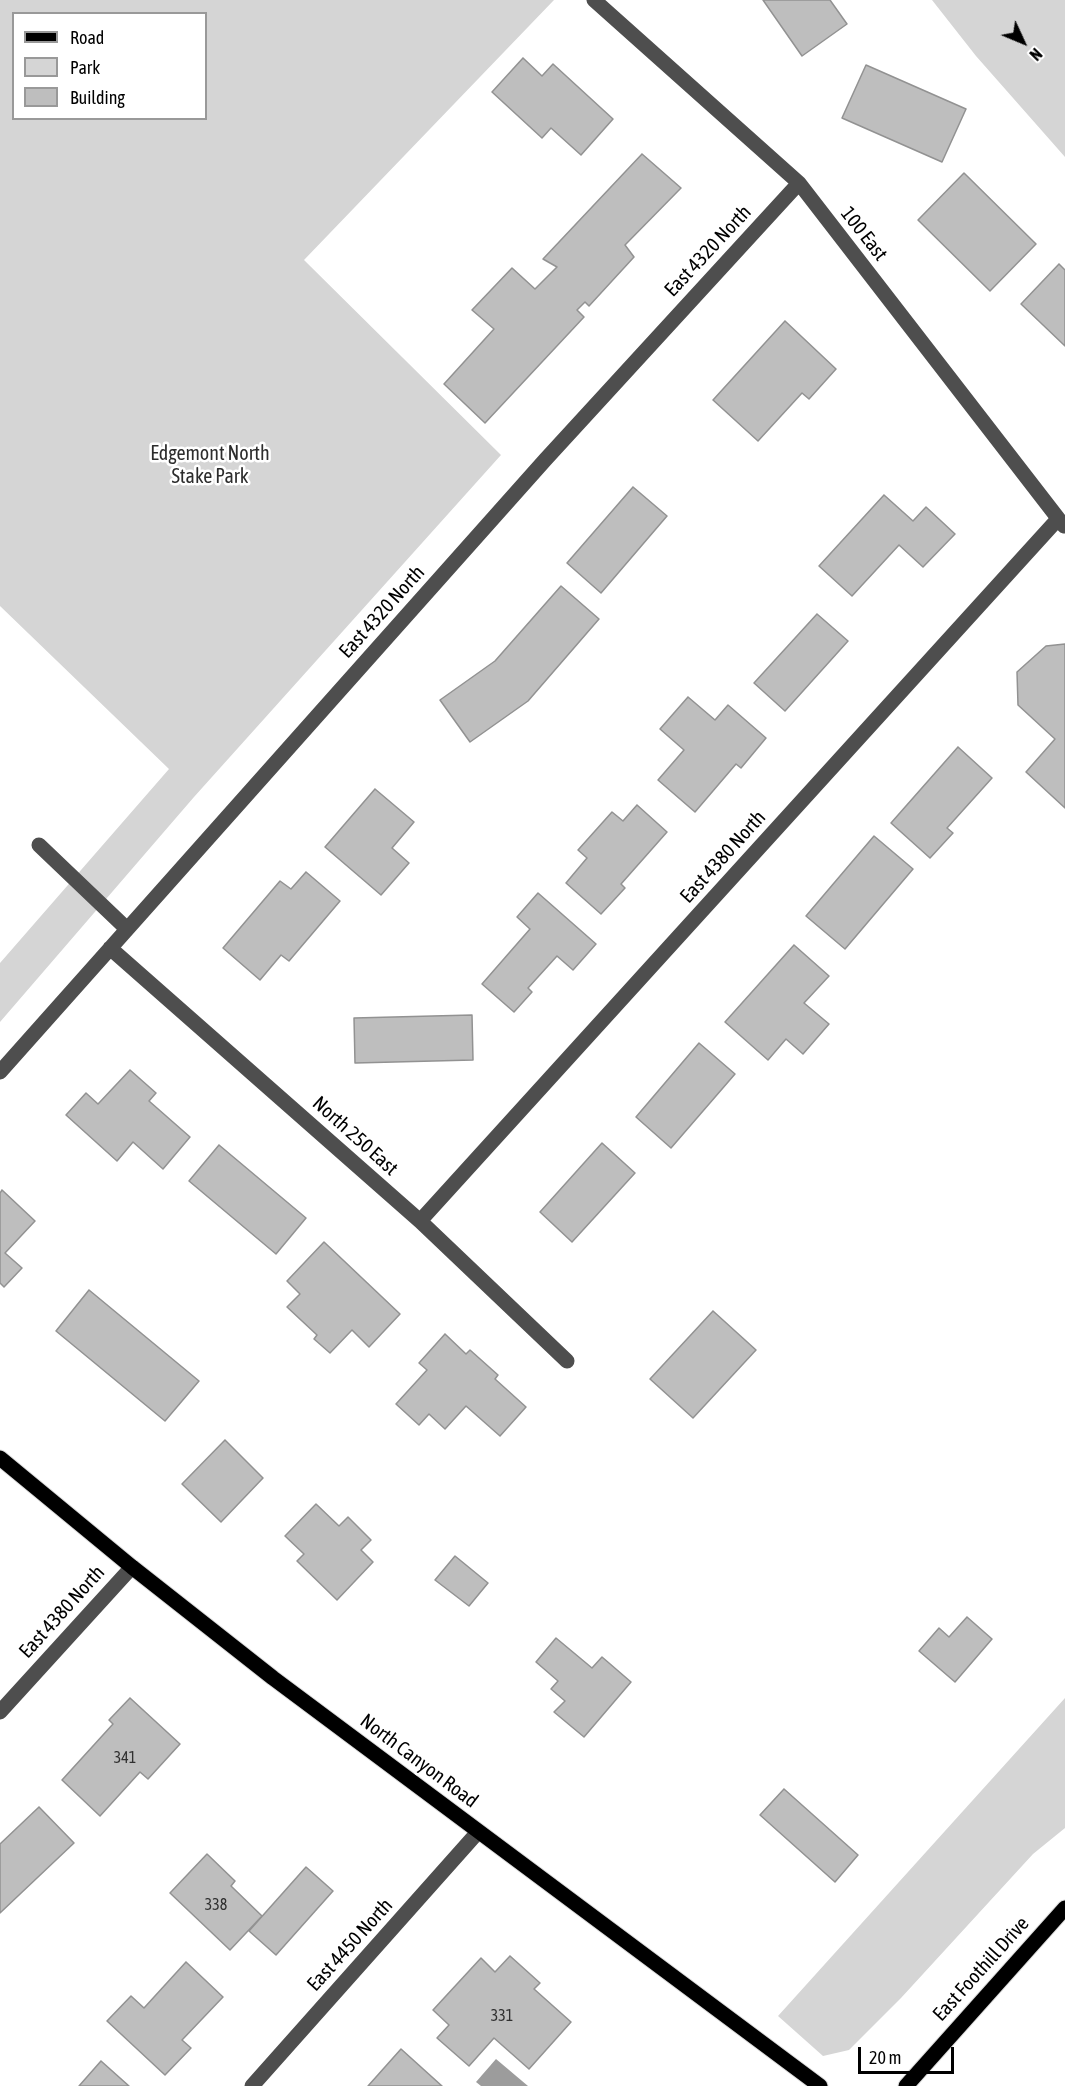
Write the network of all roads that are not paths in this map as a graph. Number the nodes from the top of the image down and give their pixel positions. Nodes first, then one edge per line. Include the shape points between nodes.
1 (594, 0) edge
2 (799, 183) junction
3 (1061, 524) edge
4 (39, 845) dead end
5 (127, 929) junction
6 (110, 948) junction
7 (0, 1072) edge
8 (420, 1221) junction
9 (567, 1361) dead end
10 (0, 1458) edge
11 (132, 1567) junction
12 (0, 1712) edge
13 (478, 1832) junction
14 (1065, 1908) edge
15 (252, 2086) edge
16 (820, 2086) edge
17 (906, 2086) edge

1 - 2 street, 100 East
2 - 3 street, 100 East
2 - 5 street, East 4320 North via 545,460
3 - 8 street, East 4380 North
4 - 5 street
5 - 6 street, East 4320 North
6 - 7 street, East 4320 North
6 - 8 street, North 250 East
8 - 9 street, North 250 East
10 - 11 main road, North Canyon Road
11 - 12 street, East 4380 North
11 - 13 main road, North Canyon Road
13 - 15 street, East 4450 North
13 - 16 main road, North Canyon Road
14 - 17 main road, East Foothill Drive

